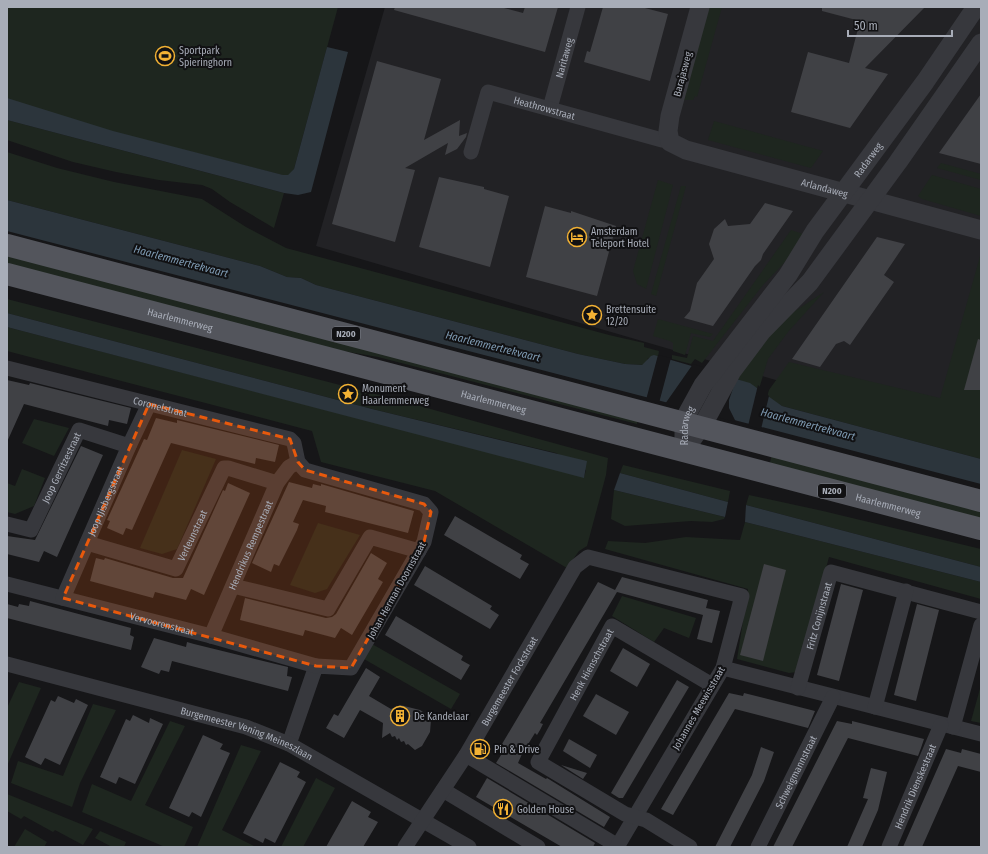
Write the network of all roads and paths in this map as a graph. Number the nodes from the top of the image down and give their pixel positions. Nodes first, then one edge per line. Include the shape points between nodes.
1 (578, 7) edge
2 (700, 7) edge
3 (976, 7) edge
4 (981, 43) edge
5 (550, 108) junction
6 (666, 141) junction
7 (471, 152) dead end
8 (843, 192) junction
9 (870, 200) junction
10 (981, 230) edge
11 (7, 246) edge
12 (7, 274) edge
13 (7, 368) edge
14 (724, 369) junction
15 (150, 404) junction
16 (694, 422) junction
17 (129, 446) junction
18 (684, 452) junction
19 (298, 462) junction
20 (277, 483) junction
21 (981, 500) edge
22 (7, 524) edge
23 (981, 529) edge
24 (87, 543) junction
25 (418, 551) junction
26 (588, 557) joint
27 (7, 584) edge
28 (233, 586) junction
29 (906, 591) junction
30 (63, 598) junction
31 (981, 612) edge
32 (981, 625) edge
33 (211, 636) junction
34 (7, 664) edge
35 (316, 666) junction
36 (723, 668) junction
37 (712, 685) junction
38 (798, 688) junction
39 (833, 697) junction
40 (875, 707) junction
41 (947, 726) junction
42 (981, 734) edge
43 (289, 744) junction
44 (466, 755) junction
45 (443, 790) junction
46 (636, 816) junction
47 (423, 821) junction
48 (618, 846) edge
49 (405, 847) edge
50 (469, 847) edge
51 (538, 847) edge
52 (690, 847) edge
53 (758, 847) edge
54 (889, 847) edge

1 - 5 street, Naritaweg
2 - 6 street, Barajasweg via 670,116
3 - 8 street, Radarweg
4 - 9 street, Radarweg
5 - 6 street, Heathrowstraat
5 - 7 street, Heathrowstraat via 488,92
6 - 8 street, Arlandaweg via 686,150
8 - 9 street, Arlandaweg
8 - 14 street, Radarweg via 815,230 788,275
9 - 10 street, Arlandaweg
9 - 14 street, Radarweg via 810,282
11 - 16 main road, N200
12 - 18 main road, Haarlemmerweg / N200
13 - 15 street, Coronelstraat
14 - 16 street, Radarweg
15 - 17 street, Joop IJisbergstraat
15 - 19 street, Coronelstraat via 290,439 294,443
16 - 18 street, Radarweg
16 - 21 main road, N200
17 - 22 street, Joop Gerritzestraat via 79,430 31,530
17 - 24 street, Joop IJisbergstraat
18 - 23 main road, Haarlemmerweg / N200
19 - 20 street, Hendrikus Rempestraat via 289,467
19 - 25 street, Johan Herman Doornstraat via 305,470 424,504 431,512 424,542
20 - 24 street, Verleunstraat via 224,468 176,569
20 - 28 street, Hendrikus Rempestraat
24 - 30 street, Joop IJisbergstraat
25 - 28 street via 370,537 328,609
25 - 35 street, Johan Herman Doornstraat via 351,668
26 - 36 street, Johannes Meewisstraat via 742,596
26 - 44 street, Burgemeester Fockstraat via 575,567
27 - 30 street, Vervoorenstraat
28 - 33 street, Hendrikus Rempestraat
29 - 31 street, Fritz Conijnstraat
29 - 38 street, Fritz Conijnstraat via 831,572
29 - 40 street
30 - 33 street, Vervoorenstraat
32 - 41 street
33 - 35 street, Vervoorenstraat
34 - 43 street, Burgemeester Vening Meineszlaan via 246,727
35 - 43 street
36 - 37 street, Johannes Meewisstraat
36 - 38 street
37 - 46 street, Johannes Meewisstraat
37 - 46 street, Henk Hienschstraat via 612,626 538,762 625,814
38 - 39 street
39 - 40 street
39 - 53 street, Schweigmannstraat
40 - 41 street
41 - 42 street
41 - 54 street, Hendrik Dienskestraat
43 - 47 street, Burgemeester Vening Meineszlaan
44 - 45 street, Burgemeester Fockstraat
44 - 48 street
45 - 47 street, Burgemeester Fockstraat
45 - 51 street
46 - 48 street, Johannes Meewisstraat
46 - 52 street
47 - 49 street, Burgemeester Fockstraat
47 - 50 street, Burgemeester Vening Meineszlaan

